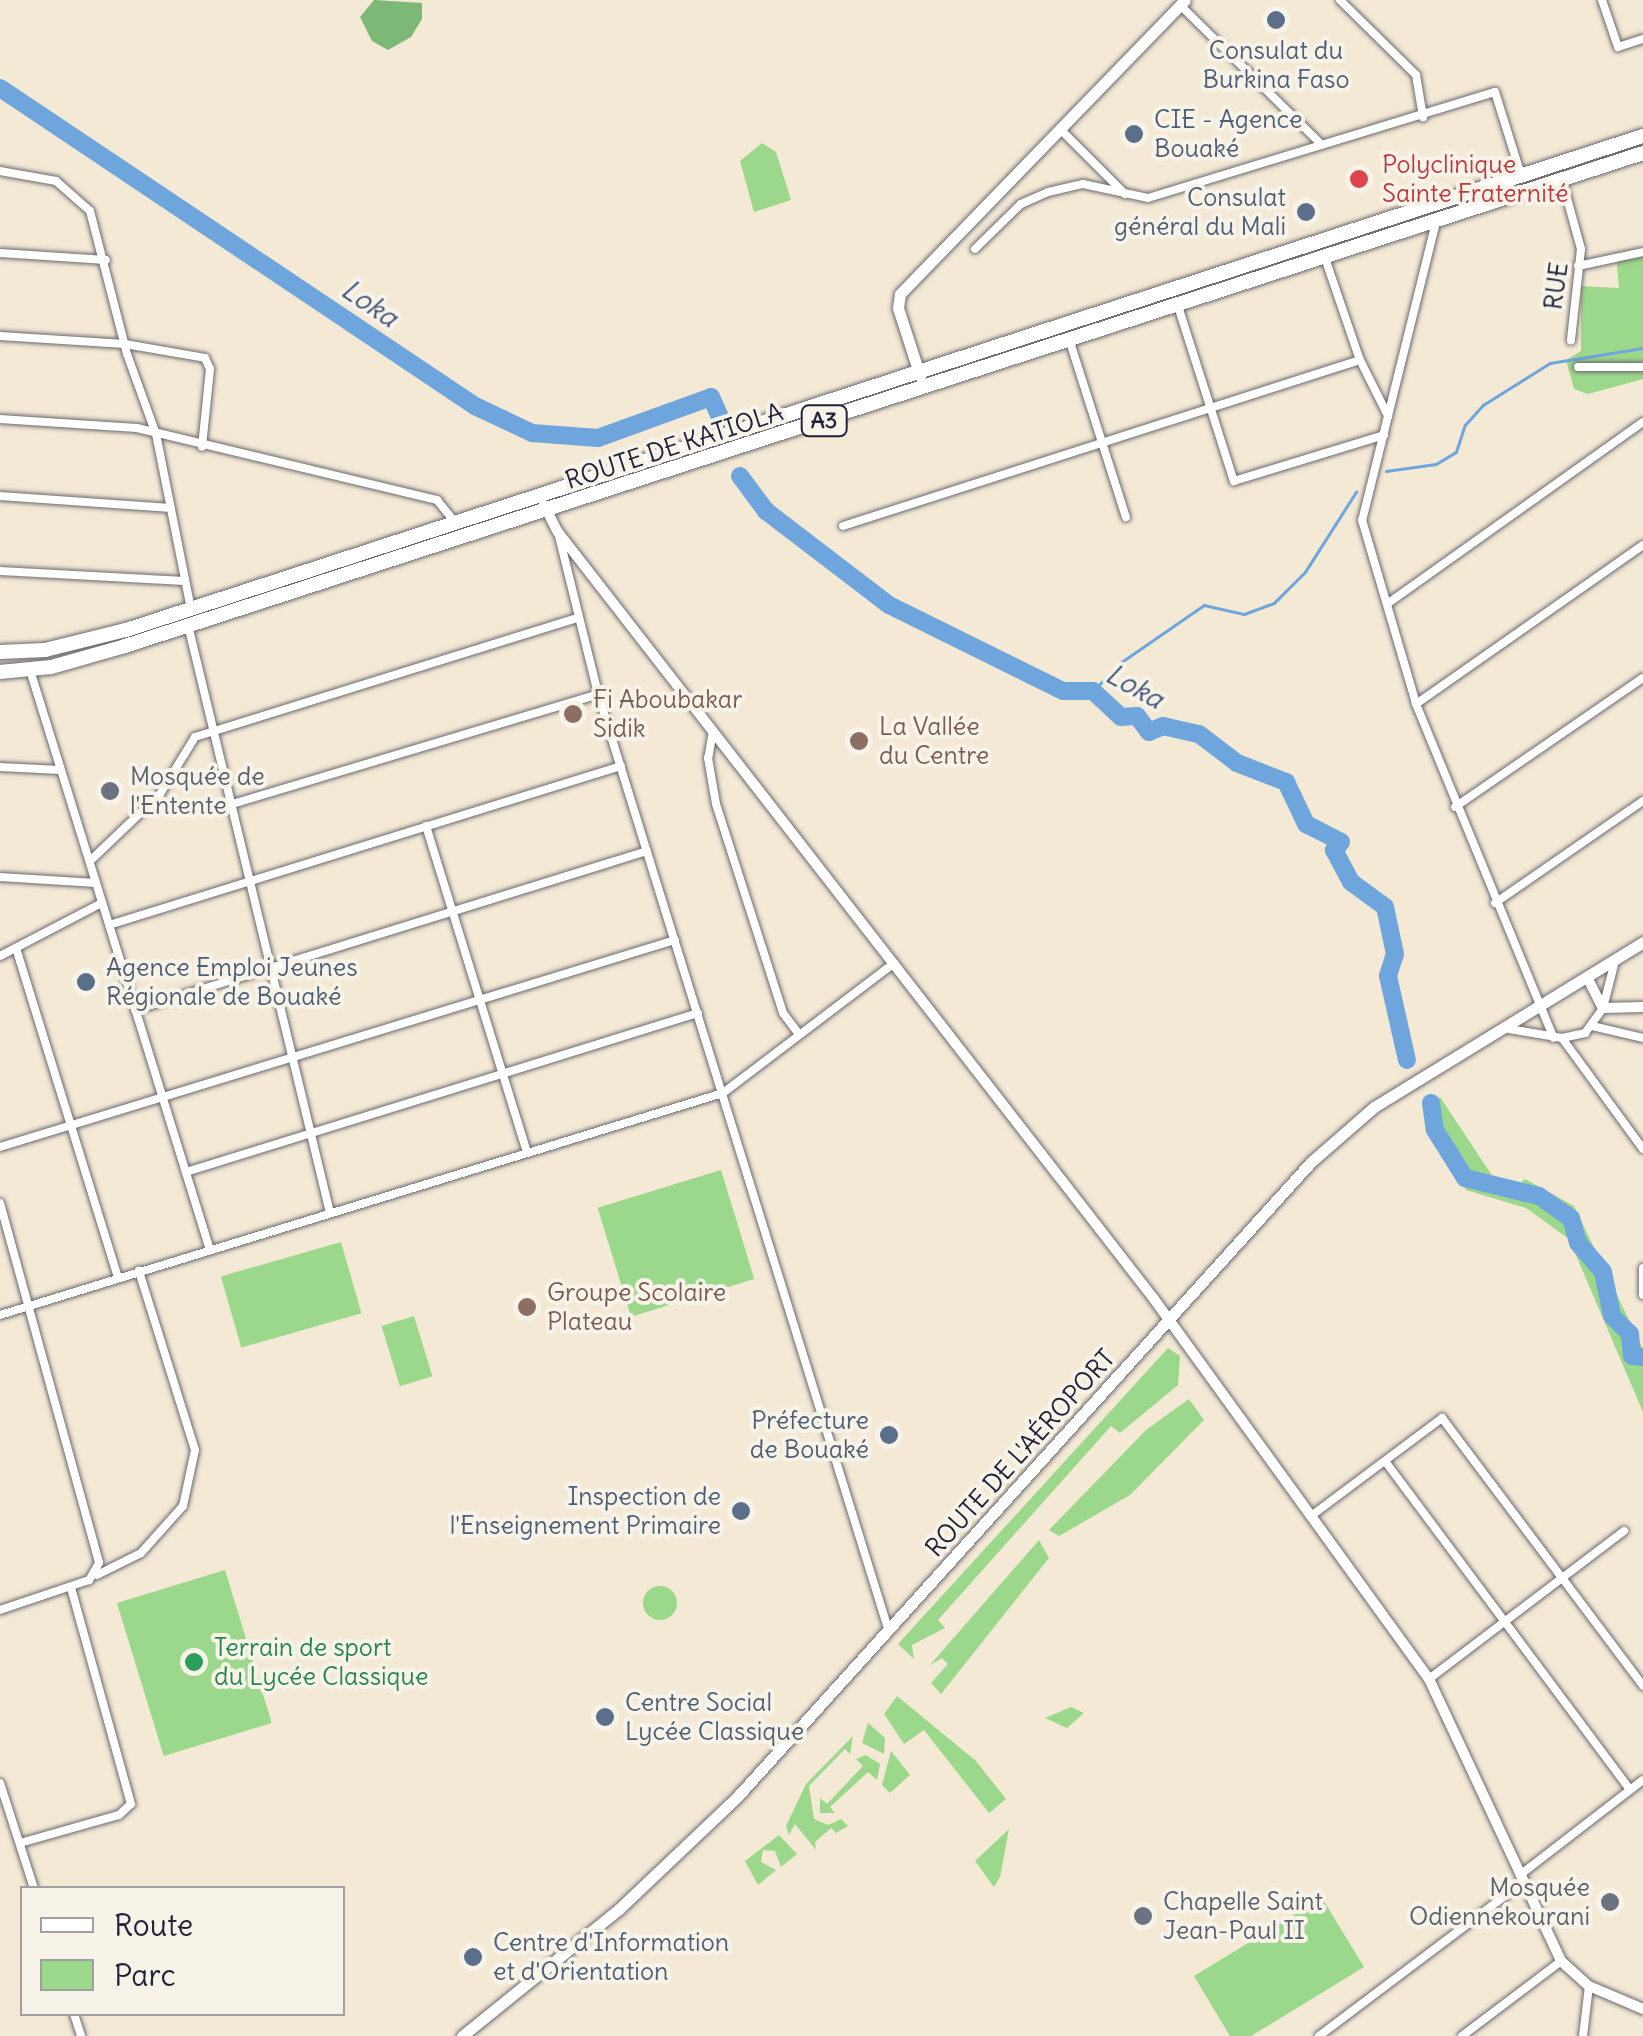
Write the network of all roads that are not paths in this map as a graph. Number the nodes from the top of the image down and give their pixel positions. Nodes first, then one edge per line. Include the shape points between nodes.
1 (1340, 0) edge
2 (1602, 0) edge
3 (1183, 3) edge
4 (1643, 39) edge
5 (1423, 117) junction
6 (1060, 129) junction
7 (1643, 136) edge
8 (1322, 144) junction
9 (1643, 154) edge
10 (0, 171) edge
11 (1522, 175) junction
12 (1562, 180) junction
13 (1128, 197) junction
14 (1437, 221) junction
15 (975, 249) dead end
16 (0, 252) edge
17 (1643, 252) edge
18 (1324, 258) junction
19 (106, 260) junction
20 (1578, 266) junction
21 (1178, 306) junction
22 (0, 336) edge
23 (1571, 340) dead end
24 (1070, 342) junction
25 (124, 344) junction
26 (1360, 360) junction
27 (1578, 367) dead end
28 (1643, 367) edge
29 (922, 382) junction
30 (1211, 408) junction
31 (1388, 416) junction
32 (0, 419) edge
33 (1643, 422) edge
34 (156, 434) junction
35 (1384, 435) junction
36 (1102, 443) junction
37 (202, 446) junction
38 (0, 496) edge
39 (544, 504) junction
40 (171, 508) junction
41 (1126, 517) dead end
42 (456, 525) junction
43 (843, 526) dead end
44 (558, 532) junction
45 (1643, 545) edge
46 (0, 571) edge
47 (185, 581) junction
48 (1387, 604) junction
49 (190, 609) junction
50 (576, 618) junction
51 (188, 626) junction
52 (0, 652) edge
53 (30, 670) junction
54 (0, 672) edge
55 (1643, 678) edge
56 (598, 694) junction
57 (1416, 704) junction
58 (714, 725) junction
59 (210, 730) junction
60 (621, 766) junction
61 (0, 767) edge
62 (60, 770) junction
63 (1643, 801) edge
64 (229, 805) junction
65 (1455, 807) junction
66 (426, 826) junction
67 (648, 851) junction
68 (90, 861) junction
69 (0, 877) edge
70 (249, 882) junction
71 (96, 883) junction
72 (102, 903) junction
73 (1495, 903) junction
74 (452, 911) junction
75 (109, 925) junction
76 (675, 940) junction
77 (1643, 942) edge
78 (16, 948) junction
79 (0, 956) edge
80 (1615, 961) junction
81 (894, 964) junction
82 (271, 968) junction
83 (1588, 979) junction
84 (480, 1000) junction
85 (1643, 1007) edge
86 (1603, 1008) junction
87 (135, 1010) junction
88 (1541, 1010) junction
89 (698, 1013) junction
90 (1592, 1026) junction
91 (1509, 1029) junction
92 (799, 1034) junction
93 (1558, 1038) junction
94 (1643, 1038) edge
95 (291, 1058) junction
96 (503, 1074) junction
97 (723, 1093) junction
98 (162, 1097) junction
99 (72, 1125) junction
100 (309, 1134) junction
101 (0, 1147) edge
102 (1643, 1149) edge
103 (528, 1152) junction
104 (186, 1172) junction
105 (0, 1203) edge
106 (330, 1213) junction
107 (210, 1250) junction
108 (1643, 1268) edge
109 (139, 1272) junction
110 (118, 1278) junction
111 (1643, 1295) edge
112 (30, 1306) junction
113 (0, 1315) edge
114 (1170, 1320) junction
115 (1384, 1461) junction
116 (1312, 1516) junction
117 (1624, 1530) dead end
118 (97, 1575) junction
119 (1562, 1577) junction
120 (70, 1587) junction
121 (0, 1610) edge
122 (1504, 1621) junction
123 (889, 1632) junction
124 (1429, 1679) junction
125 (1643, 1686) edge
126 (1643, 1780) edge
127 (0, 1782) edge
128 (1630, 1790) junction
129 (14, 1827) junction
130 (0, 1832) edge
131 (20, 1843) junction
132 (1521, 1879) junction
133 (33, 1886) edge
134 (1561, 1961) junction
135 (1588, 1986) junction
136 (1643, 2009) edge
137 (462, 2036) edge
138 (1318, 2036) edge
139 (1462, 2036) edge
140 (1582, 2036) edge

1 - 5 street via 1416,75
2 - 4 street via 1618,47
3 - 6 main road
3 - 8 street
5 - 8 street
5 - 11 street via 1495,92
6 - 13 street
6 - 29 main road via 900,294 898,308
7 - 11 highway, ROUTE DE KATIOLA / A3
8 - 13 street via 1148,198
9 - 12 highway, ROUTE DE KATIOLA / A3
10 - 19 street via 36,172 84,201
11 - 29 highway, ROUTE DE KATIOLA / A3
12 - 14 highway, ROUTE DE KATIOLA / A3
12 - 20 street, RUE via 1578,229
13 - 15 street via 1083,184 1048,192 1021,204
14 - 18 highway, ROUTE DE KATIOLA / A3
14 - 31 street
16 - 19 street
17 - 20 street
18 - 21 highway, ROUTE DE KATIOLA / A3
18 - 26 street
19 - 25 street
20 - 23 street, RUE
21 - 24 highway, ROUTE DE KATIOLA / A3
21 - 30 street
22 - 25 street
24 - 29 highway, ROUTE DE KATIOLA / A3
24 - 36 street
25 - 34 street
25 - 37 street via 208,360
26 - 30 street
26 - 31 street
27 - 28 street
29 - 39 highway, ROUTE DE KATIOLA / A3
30 - 35 street via 1236,482
30 - 36 street
31 - 35 street
32 - 34 street
33 - 48 street
34 - 37 street
34 - 40 street
35 - 48 street via 1362,520
36 - 41 street
36 - 43 street
37 - 42 street via 437,500
38 - 40 street
39 - 42 highway, ROUTE DE KATIOLA / A3
39 - 44 street
39 - 51 highway, ROUTE DE KATIOLA / A3
40 - 47 street
42 - 49 highway, ROUTE DE KATIOLA / A3
44 - 50 street
44 - 58 street
45 - 57 street
46 - 47 street
47 - 49 street
48 - 57 street
49 - 52 highway, ROUTE DE KATIOLA / A3 via 68,645
50 - 56 street
50 - 59 street
51 - 53 highway, ROUTE DE KATIOLA / A3
51 - 59 street
53 - 54 highway, ROUTE DE KATIOLA / A3
53 - 62 street
55 - 65 street
56 - 60 street
56 - 64 street
57 - 65 street
58 - 81 street
58 - 92 street via 708,758 716,804 783,1013
59 - 64 street
59 - 68 street via 187,743 160,794
60 - 66 street
60 - 67 street
61 - 62 street
62 - 68 street
63 - 73 street
64 - 70 street
65 - 73 street
66 - 70 street
66 - 74 street
67 - 74 street
67 - 76 street
68 - 71 street
69 - 71 street
70 - 75 street
70 - 82 street
71 - 72 street
72 - 75 street
72 - 78 street
73 - 88 street
74 - 82 street
74 - 84 street
75 - 87 street
76 - 84 street
76 - 89 street
77 - 80 main road, ROUTE DE L'AÉROPORT
78 - 79 street
78 - 99 street
80 - 83 main road, ROUTE DE L'AÉROPORT
80 - 86 street
81 - 92 street
81 - 114 street
82 - 87 street
82 - 95 street
83 - 86 street
83 - 88 main road, ROUTE DE L'AÉROPORT
84 - 95 street
84 - 96 street
85 - 86 street
86 - 90 street
87 - 98 street
88 - 91 main road, ROUTE DE L'AÉROPORT
88 - 93 street
89 - 96 street
89 - 97 street
90 - 93 street
90 - 94 street
91 - 93 street
91 - 114 main road, ROUTE DE L'AÉROPORT via 1374,1108 1335,1141
92 - 97 street
93 - 102 street
95 - 98 street
95 - 100 street
96 - 100 street
96 - 103 street
97 - 103 street
97 - 123 street
98 - 99 street
98 - 104 street
99 - 101 street
99 - 110 street
100 - 104 street
100 - 106 street
103 - 106 street
104 - 107 street
105 - 112 street
106 - 107 street
107 - 109 street
108 - 111 street
109 - 110 street
109 - 118 street via 194,1450 183,1506 141,1553
110 - 112 street
112 - 113 street
112 - 118 street
114 - 116 street
114 - 123 main road, ROUTE DE L'AÉROPORT
115 - 116 street
115 - 119 street via 1442,1418
115 - 122 street
116 - 124 street
117 - 119 street
118 - 120 street
119 - 122 street
119 - 125 street
120 - 121 street
120 - 131 street via 131,1804 120,1814
122 - 124 street
122 - 128 street
123 - 137 main road, ROUTE DE L'AÉROPORT via 675,1858
124 - 132 street
126 - 128 street
127 - 129 street
128 - 132 street
129 - 130 street
129 - 131 street
131 - 133 street
132 - 134 street
132 - 138 street
134 - 135 street
134 - 139 street
135 - 136 street
135 - 140 street

